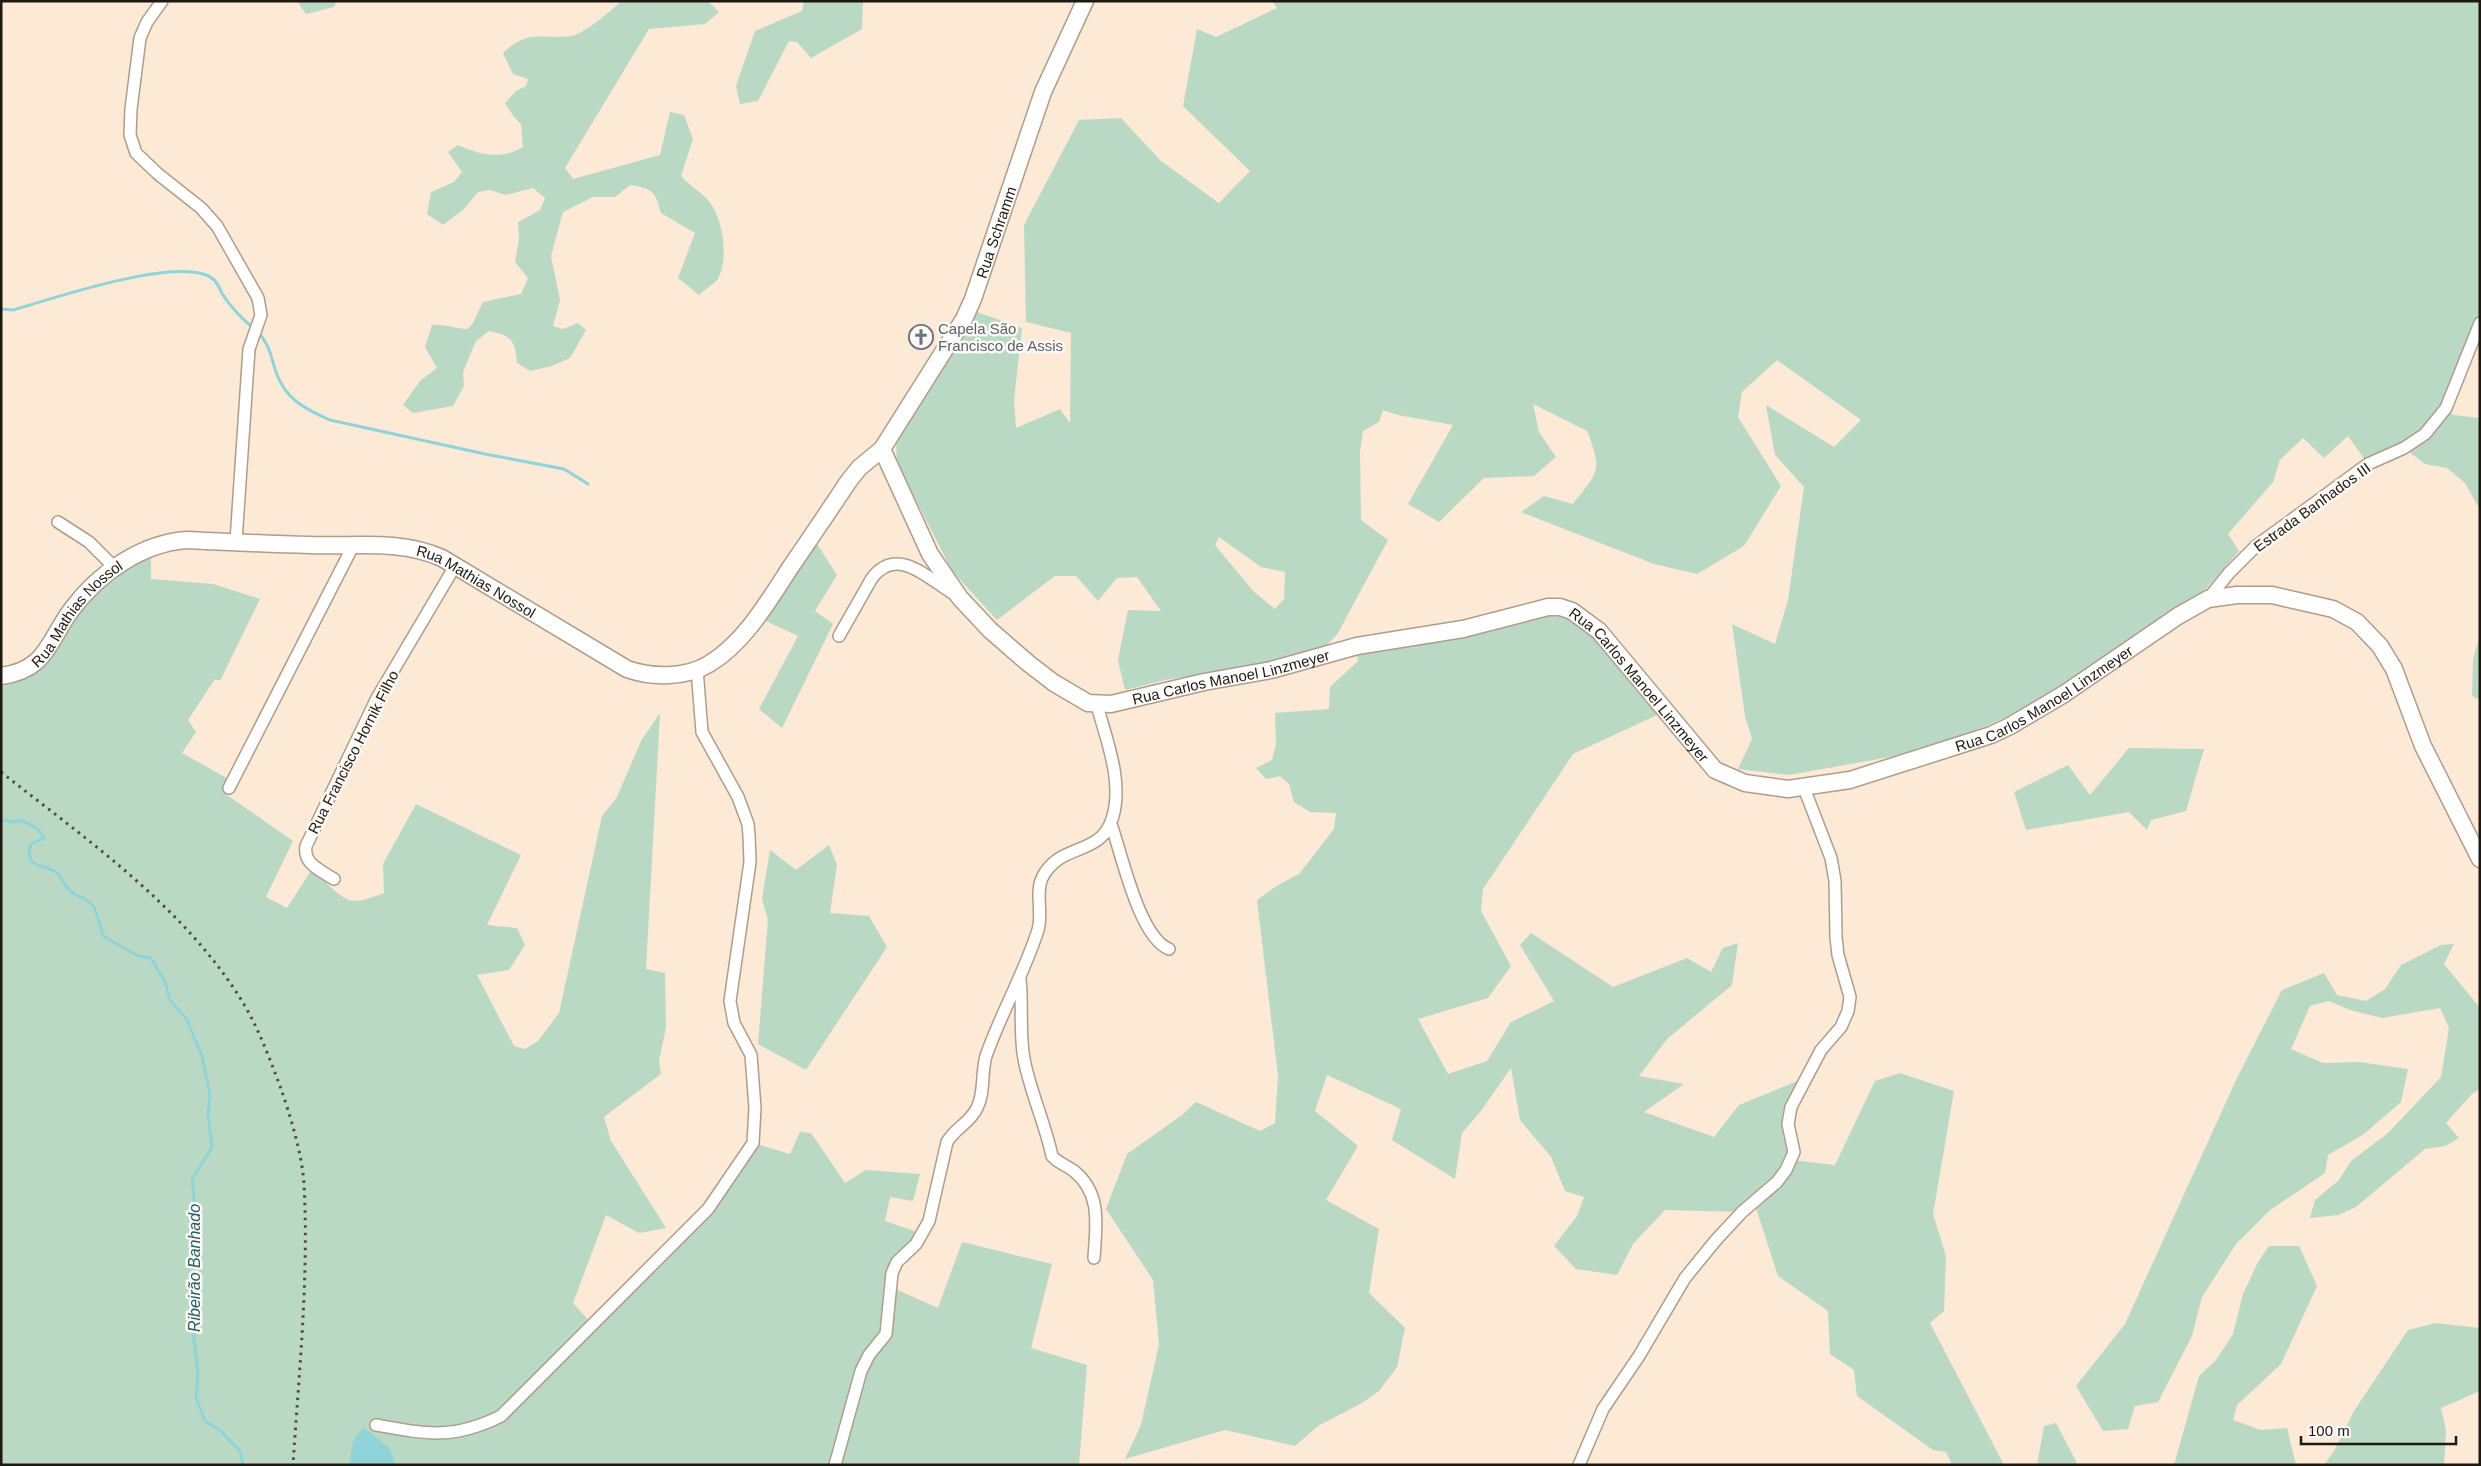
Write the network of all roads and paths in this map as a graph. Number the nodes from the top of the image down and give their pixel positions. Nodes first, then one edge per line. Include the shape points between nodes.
1 (162, 1) edge
2 (1085, 1) edge
3 (2480, 322) edge
4 (882, 449) junction
5 (58, 522) dead end
6 (236, 541) junction
7 (354, 544) junction
8 (455, 566) junction
9 (115, 568) junction
10 (960, 598) junction
11 (2208, 599) junction
12 (840, 636) dead end
13 (697, 670) junction
14 (1, 676) edge
15 (1097, 705) junction
16 (229, 788) dead end
17 (1804, 788) junction
18 (1111, 824) junction
19 (2480, 860) edge
20 (334, 879) dead end
21 (1169, 949) dead end
22 (1020, 979) junction
23 (1094, 1258) dead end
24 (376, 1425) dead end
25 (835, 1465) edge
26 (1580, 1465) edge

1 - 6 street via 146,22 140,38 130,136 136,153 201,208 217,226 258,298 261,315 249,349
2 - 4 street, Rua Schramm via 1043,92 964,319
3 - 11 street, Estrada Banhados III via 2446,408 2431,429 2404,448 2368,464 2256,546
4 - 10 street via 930,554
4 - 13 street, Rua Mathias Nossol via 848,482 764,607 740,637 709,664
5 - 9 street via 89,542
6 - 7 street, Rua Mathias Nossol
6 - 9 street, Rua Mathias Nossol via 167,541
7 - 8 street, Rua Mathias Nossol via 420,550
7 - 16 street
8 - 13 street, Rua Mathias Nossol via 627,669 663,675
8 - 20 street, Rua Francisco Hornik Filho via 377,698 306,846 308,861
9 - 14 street, Rua Mathias Nossol via 95,582 73,608 37,663 25,670
10 - 12 street via 910,566 885,567 872,578
10 - 15 street via 1028,663 1076,697
11 - 17 street, Rua Carlos Manoel Linzmeyer via 2064,694 1991,735 1850,780
11 - 19 street, Rua Carlos Manoel Linzmeyer via 2254,594 2293,598 2333,609 2365,628 2388,656 2415,728
13 - 24 street via 702,732 738,797 748,824 750,862 730,1001 734,1023 751,1055 755,1108 753,1143 708,1208 501,1416 482,1426 458,1432 428,1434
15 - 17 street, Rua Carlos Manoel Linzmeyer via 1271,670 1356,646 1464,629 1560,606 1580,615 1599,631 1715,770 1746,782 1788,789
15 - 18 street via 1114,775 1116,802
17 - 26 street via 1831,858 1835,881 1836,937 1850,998 1848,1011 1841,1027 1821,1050 1791,1107 1788,1124 1794,1152 1786,1170 1722,1233 1685,1278 1603,1409
18 - 21 street via 1139,911 1156,941
18 - 22 street via 1100,840 1060,858 1042,878 1040,920
22 - 23 street via 1025,1061 1052,1156 1087,1185 1097,1211
22 - 25 street via 984,1061 978,1107 947,1142 929,1221 916,1244 897,1262 892,1273 886,1334 861,1371

